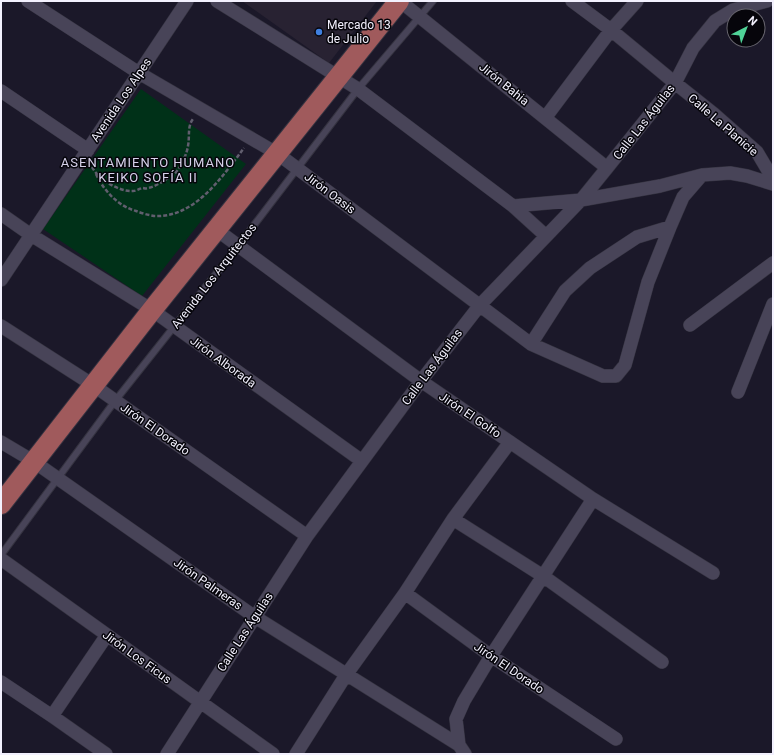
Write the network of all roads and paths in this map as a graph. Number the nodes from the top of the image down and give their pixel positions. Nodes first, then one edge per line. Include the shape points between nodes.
1 (28, 1) edge
2 (187, 1) edge
3 (217, 1) edge
4 (400, 1) edge
5 (433, 1) edge
6 (637, 1) edge
7 (768, 1) edge
8 (576, 2) edge
9 (419, 17) junction
10 (611, 30) junction
11 (139, 73) junction
12 (338, 77) junction
13 (675, 83) junction
14 (358, 89) junction
15 (1, 90) edge
16 (199, 108) junction
17 (545, 118) junction
18 (251, 138) junction
19 (85, 153) junction
20 (278, 154) junction
21 (607, 168) junction
22 (298, 169) junction
23 (96, 174) junction
24 (702, 175) junction
25 (773, 179) edge
26 (773, 184) edge
27 (581, 200) junction
28 (513, 206) junction
29 (1, 214) edge
30 (670, 227) junction
31 (217, 230) junction
32 (31, 235) junction
33 (546, 236) junction
34 (238, 246) junction
35 (773, 263) edge
36 (1, 280) edge
37 (773, 304) edge
38 (480, 305) junction
39 (152, 310) junction
40 (690, 325) dead end
41 (1, 326) edge
42 (175, 327) junction
43 (532, 344) junction
44 (420, 381) junction
45 (93, 385) junction
46 (738, 392) dead end
47 (115, 401) junction
48 (1, 442) edge
49 (510, 442) junction
50 (362, 461) junction
51 (33, 462) junction
52 (58, 480) junction
53 (593, 499) junction
54 (1, 504) edge
55 (453, 519) junction
56 (308, 536) junction
57 (1, 555) edge
58 (1, 559) edge
59 (713, 573) dead end
60 (544, 576) junction
61 (405, 593) junction
62 (255, 617) junction
63 (107, 635) junction
64 (491, 656) junction
65 (662, 662) dead end
66 (346, 675) junction
67 (1, 682) edge
68 (200, 702) junction
69 (52, 716) junction
70 (616, 739) dead end
71 (462, 749) edge
72 (106, 754) edge
73 (167, 754) edge
74 (273, 754) edge
75 (296, 754) edge

1 - 11 street, Jirón Oasis
2 - 11 street, Avenida Los Alpes
3 - 12 street
4 - 9 street, Jirón Bahia
4 - 12 main road
5 - 9 lane, Avenida Los Arquitectos
6 - 10 street
7 - 13 street, Calle Las Águilas via 733,10 715,21 693,48
8 - 10 street, Calle La Planicie
9 - 14 lane, Avenida Los Arquitectos
9 - 17 street, Jirón Bahia
10 - 13 street, Calle La Planicie
10 - 17 street
11 - 16 street, Jirón Oasis
11 - 19 street, Avenida Los Alpes
12 - 14 street
12 - 20 main road
13 - 21 street, Calle Las Águilas
13 - 25 street, Calle La Planicie via 757,152
14 - 22 lane, Avenida Los Arquitectos
14 - 28 street
15 - 19 street
16 - 18 street, Jirón Oasis
16 - 23 path via 190,124 185,156 178,171 173,175 148,188 132,191 110,184
17 - 21 street, Jirón Bahia
18 - 20 street, Jirón Oasis
18 - 23 path via 232,165 202,197 174,214 153,216 125,207 107,192
19 - 23 path
19 - 32 street, Avenida Los Alpes
20 - 22 street, Jirón Oasis
20 - 31 main road
21 - 27 street, Calle Las Águilas
22 - 34 lane, Avenida Los Arquitectos
22 - 38 street, Jirón Oasis
24 - 26 street via 730,173
24 - 27 street via 660,186
24 - 30 street via 683,198
27 - 28 street
27 - 33 street, Calle Las Águilas
28 - 33 street
29 - 32 street, Jirón Alborada
30 - 43 street via 638,237 590,268 566,291
30 - 43 street, Jirón Oasis via 648,282 625,365 616,376 604,376
31 - 34 street, Jirón El Golfo
31 - 39 main road
32 - 36 street, Avenida Los Alpes
32 - 39 street, Jirón Alborada
33 - 38 street, Calle Las Águilas
34 - 42 lane, Avenida Los Arquitectos
34 - 44 street, Jirón El Golfo
35 - 40 street
37 - 46 street
38 - 43 street, Jirón Oasis
38 - 44 street, Calle Las Águilas
39 - 42 street, Jirón Alborada
39 - 45 main road
41 - 45 street, Jirón El Dorado
42 - 47 lane, Avenida Los Arquitectos
42 - 50 street, Jirón Alborada
44 - 49 street, Jirón El Golfo
44 - 50 street, Calle Las Águilas
45 - 47 street, Jirón El Dorado
45 - 51 main road
47 - 52 lane, Avenida Los Arquitectos
47 - 56 street, Jirón El Dorado
48 - 51 street, Jirón Palmeras
49 - 53 street, Jirón El Golfo
49 - 55 street
50 - 56 street, Calle Las Águilas
51 - 52 street, Jirón Palmeras
51 - 54 main road
52 - 57 lane, Avenida Los Arquitectos
52 - 62 street, Jirón Palmeras
53 - 59 street, Jirón El Golfo
53 - 60 street
55 - 60 street
55 - 61 street
56 - 62 street, Calle Las Águilas
58 - 63 street, Jirón Los Ficus
60 - 64 street
60 - 65 street
61 - 64 street, Jirón El Dorado
61 - 66 street
62 - 66 street, Jirón Palmeras
62 - 68 street, Calle Las Águilas
63 - 68 street, Jirón Los Ficus
63 - 69 street
64 - 70 street, Jirón El Dorado
64 - 71 street via 456,719
66 - 71 street, Jirón Palmeras
66 - 75 street
67 - 69 street
68 - 73 street, Calle Las Águilas
68 - 74 street, Jirón Los Ficus
69 - 72 street

